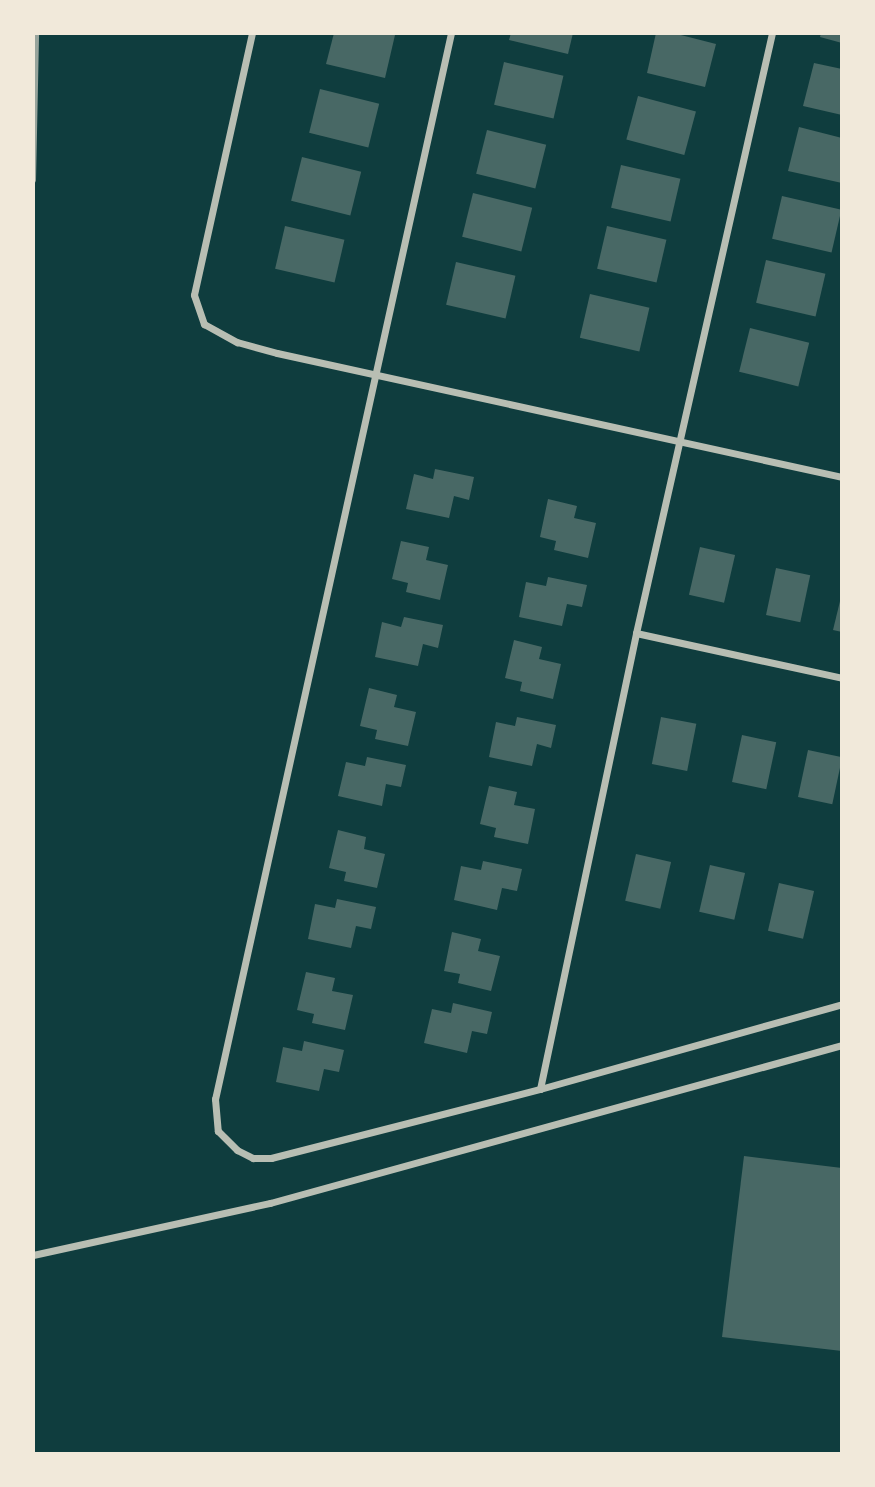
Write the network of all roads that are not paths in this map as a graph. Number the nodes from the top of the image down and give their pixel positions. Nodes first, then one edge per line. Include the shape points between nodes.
1 (252, 33) edge
2 (451, 33) edge
3 (772, 33) edge
4 (377, 373) junction
5 (680, 440) junction
6 (842, 477) edge
7 (636, 633) junction
8 (842, 678) edge
9 (842, 1004) edge
10 (842, 1045) edge
11 (540, 1089) junction
12 (33, 1255) edge

1 - 4 street via 194,295 204,324 237,342
2 - 4 street
3 - 5 street
4 - 5 street
4 - 11 street via 214,1118 226,1143 253,1158 271,1158
5 - 6 street
5 - 7 street
7 - 8 street
7 - 11 street
9 - 11 street
10 - 12 street via 270,1203

